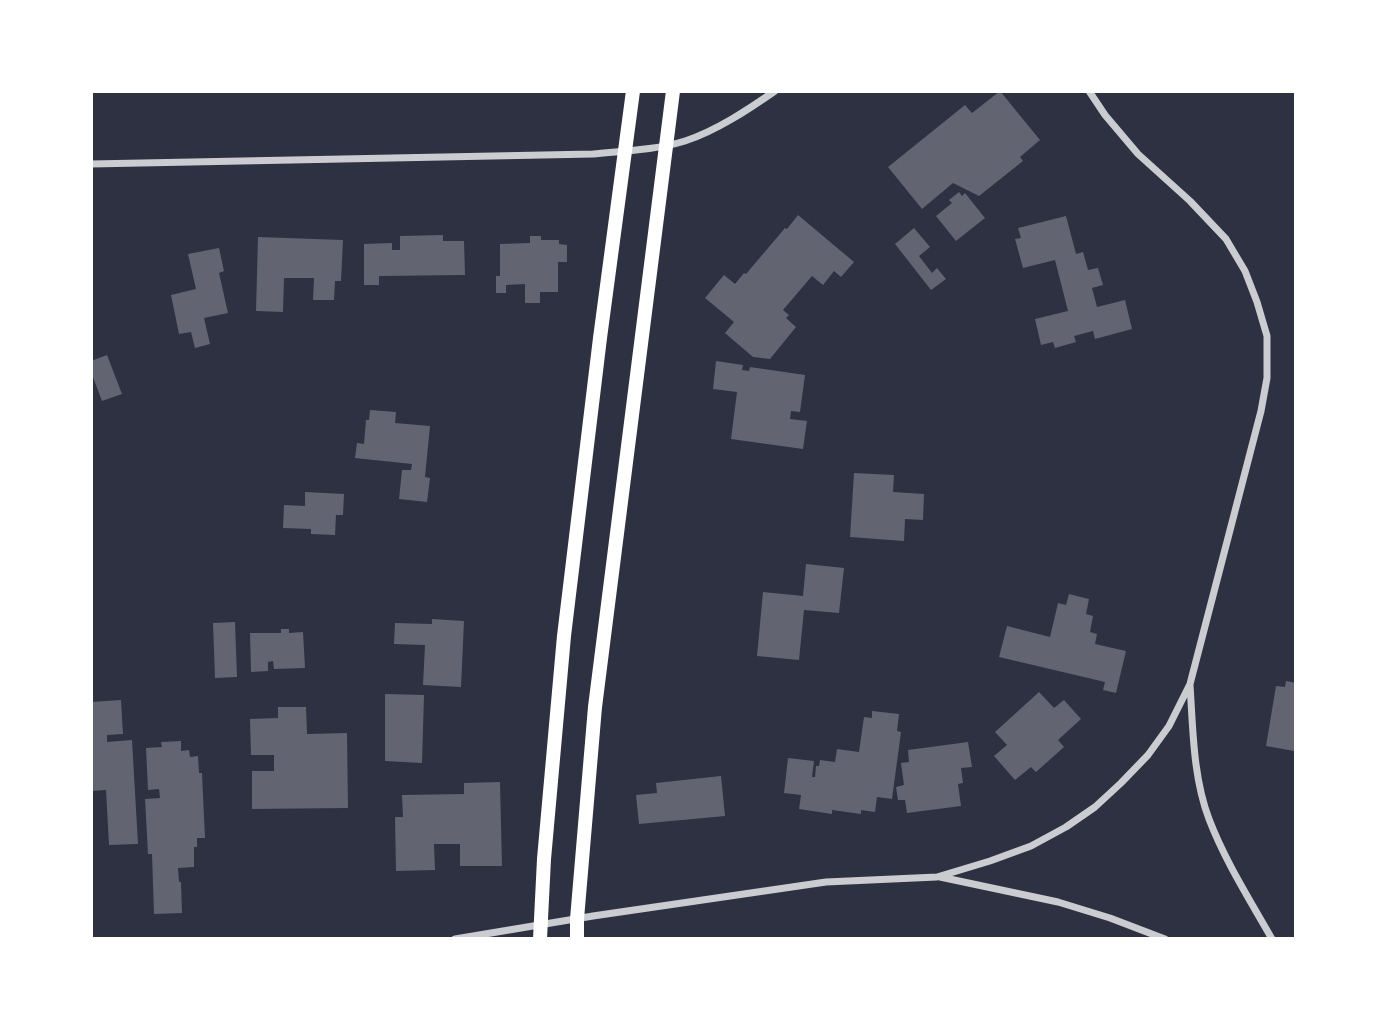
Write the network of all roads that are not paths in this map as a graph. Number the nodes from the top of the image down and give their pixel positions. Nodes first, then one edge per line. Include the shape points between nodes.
1 (633, 91) edge
2 (673, 91) edge
3 (775, 91) edge
4 (1089, 91) edge
5 (665, 145) junction
6 (625, 151) junction
7 (91, 164) edge
8 (1190, 684) junction
9 (937, 877) junction
10 (577, 919) junction
11 (540, 932) edge
12 (455, 939) edge
13 (577, 939) edge
14 (1165, 939) edge
15 (1272, 939) edge

1 - 6 main road
2 - 5 main road
3 - 5 street via 746,112 693,138
4 - 8 street via 1138,154 1226,239 1245,271 1267,336 1261,411
5 - 6 street
5 - 10 main road via 595,707
6 - 7 street
6 - 11 main road via 564,636
8 - 9 street via 1170,726 1148,755 1095,807 1031,846
8 - 15 street via 1198,775 1208,817
9 - 10 street via 826,882
9 - 14 street via 1058,902
10 - 11 street
10 - 13 main road
11 - 12 street

